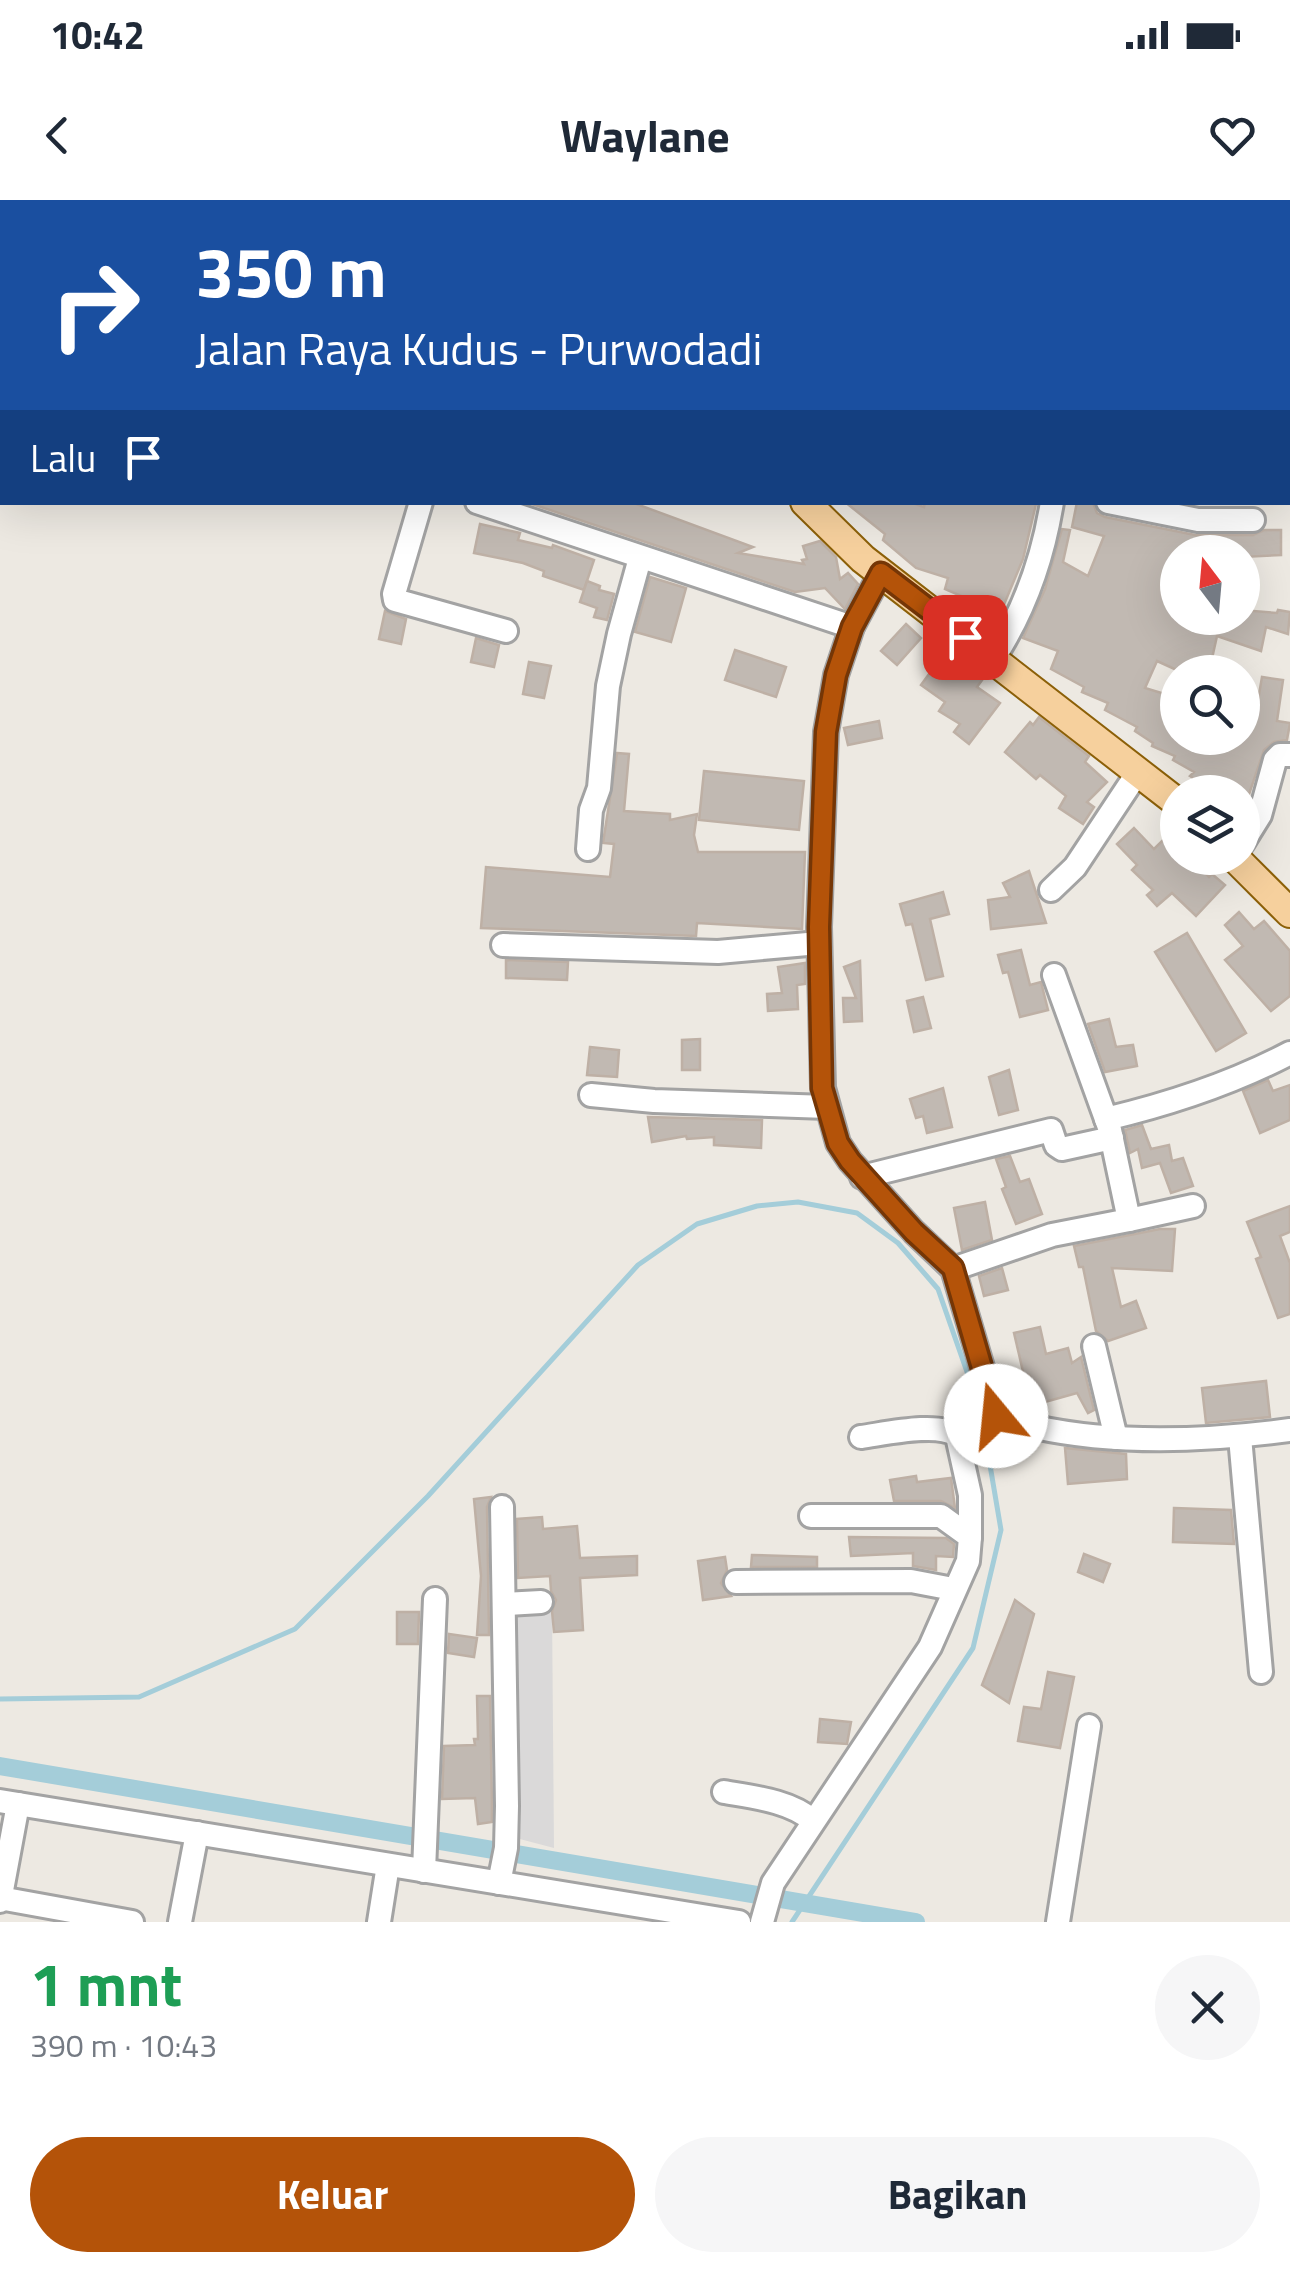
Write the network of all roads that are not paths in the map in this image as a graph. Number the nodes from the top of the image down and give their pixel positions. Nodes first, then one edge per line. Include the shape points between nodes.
1 (421, 505) edge
2 (485, 505) edge
3 (806, 505) edge
4 (1052, 505) edge
5 (1123, 505) edge
6 (1254, 520) dead end
7 (640, 558) junction
8 (881, 573) junction
9 (852, 627) junction
10 (506, 631) dead end
11 (993, 659) junction
12 (1290, 755) edge
13 (1138, 772) junction
14 (1160, 789) edge
15 (1260, 814) edge
16 (588, 849) dead end
17 (1252, 875) edge
18 (1051, 890) dead end
19 (1290, 912) edge
20 (819, 943) junction
21 (502, 944) dead end
22 (1054, 975) dead end
23 (1290, 1053) edge
24 (590, 1095) dead end
25 (827, 1107) junction
26 (1109, 1128) junction
27 (862, 1177) junction
28 (1193, 1206) dead end
29 (1130, 1220) junction
30 (953, 1268) junction
31 (1094, 1346) dead end
32 (1290, 1430) edge
33 (861, 1437) dead end
34 (1240, 1437) junction
35 (1116, 1438) junction
36 (502, 1507) dead end
37 (812, 1516) dead end
38 (970, 1537) junction
39 (736, 1582) dead end
40 (953, 1589) junction
41 (435, 1599) dead end
42 (541, 1602) dead end
43 (506, 1604) junction
44 (1261, 1672) dead end
45 (1089, 1726) dead end
46 (724, 1792) dead end
47 (9, 1802) edge
48 (813, 1821) junction
49 (203, 1834) junction
50 (388, 1865) junction
51 (424, 1871) junction
52 (500, 1879) junction
53 (0, 1899) edge
54 (598, 1911) edge
55 (764, 1916) edge
56 (132, 1922) edge
57 (180, 1922) edge
58 (193, 1922) edge
59 (379, 1922) edge
60 (738, 1922) edge
61 (1058, 1922) edge

1 - 10 street via 395,600
2 - 7 street
3 - 8 main road
4 - 11 street via 1016,625
5 - 6 street via 1198,520
7 - 9 street
7 - 16 street via 608,686
8 - 9 street
8 - 11 main road
9 - 20 street via 826,732
11 - 13 main road
12 - 15 street via 1275,760
13 - 14 main road
13 - 18 street via 1086,852
17 - 19 main road
20 - 21 street via 718,952
20 - 25 street
22 - 26 street
23 - 26 street
24 - 25 street
25 - 27 street via 838,1143
26 - 27 street via 1062,1149 1051,1130
26 - 29 street
27 - 30 street
28 - 29 street
29 - 30 street via 1041,1238
30 - 35 street via 996,1416
31 - 35 street
32 - 34 street
33 - 38 street via 930,1429 957,1436 970,1495
34 - 35 street
34 - 44 street
36 - 43 street
37 - 38 street via 935,1514
38 - 40 street via 968,1561
39 - 40 street via 911,1581
40 - 48 street via 930,1647
41 - 51 street
42 - 43 street
43 - 52 street via 506,1848
45 - 61 street
46 - 48 street
47 - 49 street
47 - 53 street
48 - 55 street via 773,1883
49 - 50 street
49 - 57 street
49 - 58 street
50 - 51 street
50 - 59 street
51 - 52 street
52 - 54 street
53 - 56 street
54 - 60 street

